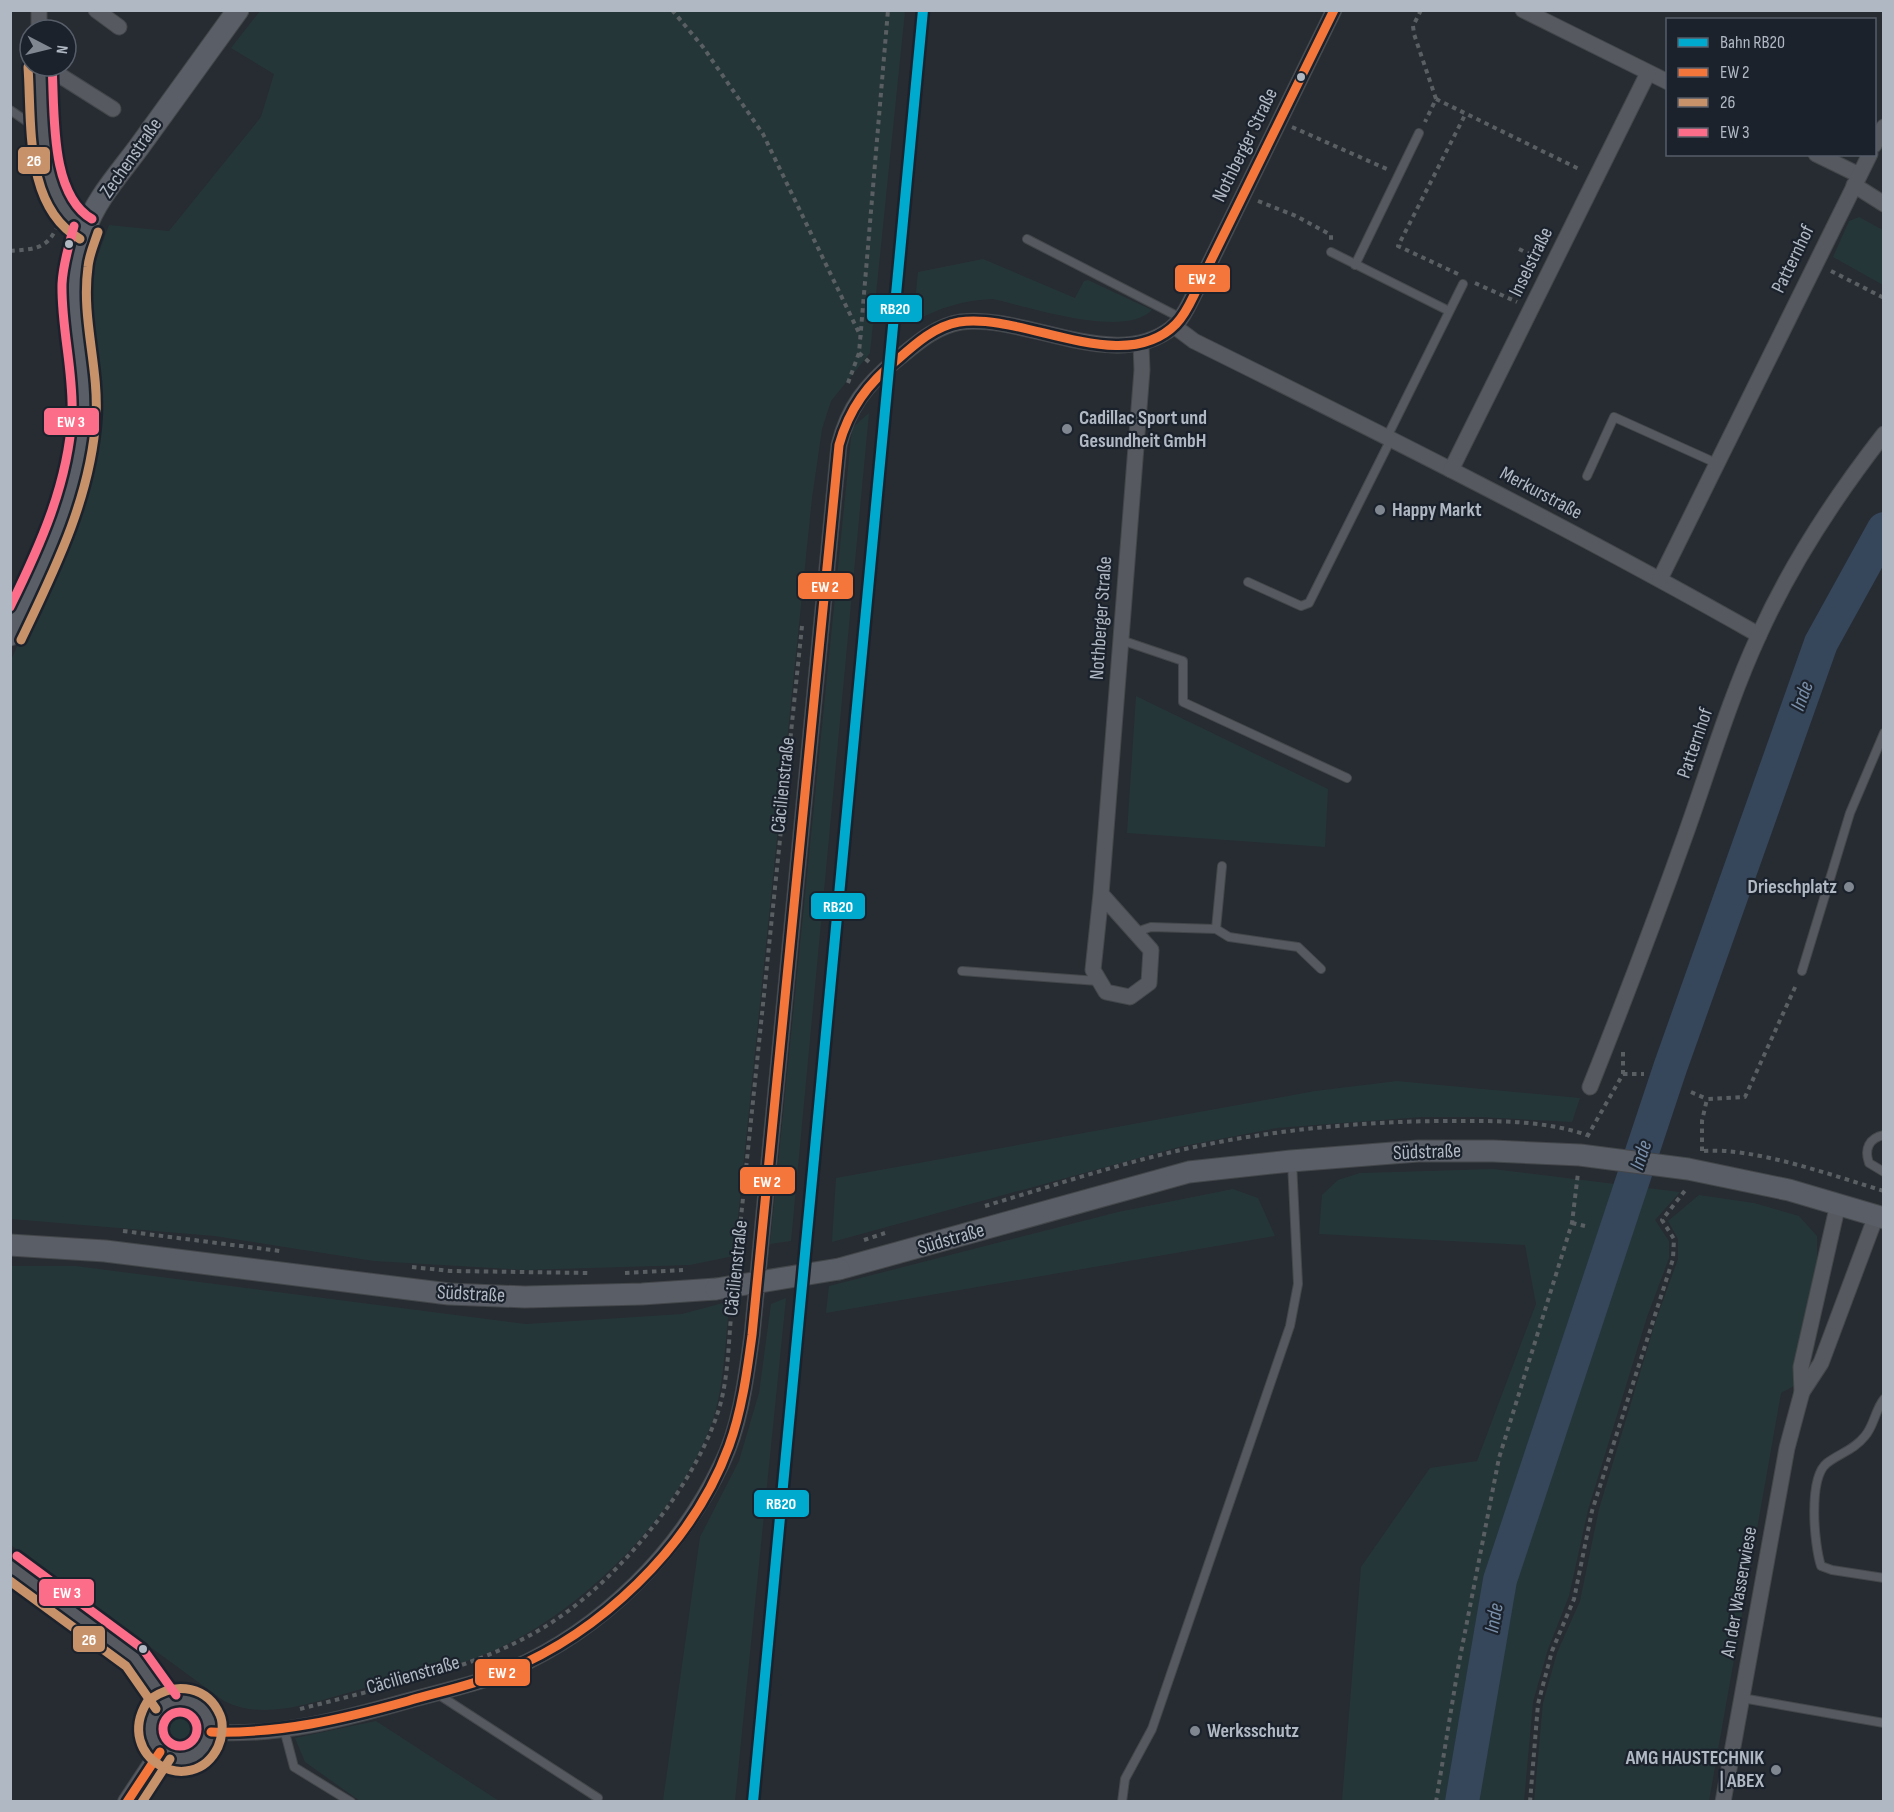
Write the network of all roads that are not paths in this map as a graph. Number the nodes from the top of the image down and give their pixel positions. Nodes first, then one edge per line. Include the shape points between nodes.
1 (96, 10) edge
2 (237, 10) edge
3 (1334, 10) edge
4 (1522, 10) edge
5 (119, 27) dead end
6 (1648, 73) junction
7 (41, 78) edge
8 (64, 78) edge
9 (1666, 81) edge
10 (113, 109) dead end
11 (10, 110) edge
12 (1884, 127) edge
13 (1419, 133) road end
14 (46, 134) junction
15 (1876, 143) edge
16 (1819, 156) edge
17 (1869, 156) edge
18 (1856, 180) junction
19 (1884, 204) edge
20 (86, 229) junction
21 (1027, 240) dead end
22 (1331, 252) road end
23 (1355, 265) junction
24 (1462, 284) dead end
25 (1449, 311) junction
26 (1177, 322) junction
27 (1141, 345) junction
28 (1884, 434) edge
29 (1389, 438) junction
30 (1716, 463) junction
31 (1451, 470) junction
32 (1587, 476) dead end
33 (1660, 579) junction
34 (1248, 582) dead end
35 (10, 635) edge
36 (1759, 635) junction
37 (1121, 640) junction
38 (1884, 733) edge
39 (1347, 778) dead end
40 (1222, 866) dead end
41 (1101, 894) junction
42 (1216, 929) junction
43 (1136, 932) junction
44 (1321, 969) dead end
45 (962, 970) dead end
46 (1802, 971) road end
47 (1099, 981) junction
48 (1590, 1087) dead end
49 (1884, 1135) edge
50 (1292, 1161) junction
51 (1884, 1172) edge
52 (1838, 1204) junction
53 (1880, 1217) edge
54 (10, 1245) edge
55 (1802, 1392) junction
56 (1884, 1399) edge
57 (10, 1566) edge
58 (1884, 1578) edge
59 (435, 1693) junction
60 (1742, 1698) junction
61 (166, 1702) junction
62 (1884, 1723) edge
63 (284, 1729) junction
64 (211, 1732) junction
65 (160, 1752) junction
66 (598, 1798) dead end
67 (126, 1802) edge
68 (351, 1802) edge
69 (1122, 1802) edge
70 (1723, 1802) edge

1 - 5 street
2 - 20 main road, Zechenstraße via 119,175
3 - 26 street, Nothberger Straße via 1281,122
4 - 6 street
6 - 9 street
6 - 31 street, Inselstraße
7 - 14 street
8 - 10 street
11 - 14 lane
12 - 15 street
13 - 23 lane
14 - 20 street via 55,196 63,214
16 - 18 street
17 - 18 street, Patternhof
18 - 19 street
18 - 30 street, Patternhof
20 - 35 main road, Zechenstraße via 76,264 75,296 84,413 80,459 61,521
21 - 26 lane
22 - 23 lane
23 - 25 lane
24 - 25 lane
25 - 29 lane
26 - 27 street
26 - 29 street, Merkurstraße via 1194,341
27 - 37 street, Nothberger Straße
27 - 59 street, Cäcilienstraße via 1107,345 989,322 960,322 930,333 880,373 858,397 839,445 752,1335 743,1394 723,1462 686,1524 651,1568 611,1606 561,1642 511,1670
28 - 36 street, Patternhof via 1800,553
29 - 31 street, Merkurstraße
29 - 34 lane via 1309,603 1301,606
30 - 32 lane via 1614,417
30 - 33 street, Patternhof
31 - 33 street, Merkurstraße
33 - 36 street, Merkurstraße
36 - 48 street, Patternhof
37 - 39 lane via 1183,661 1183,702
37 - 41 street, Nothberger Straße
38 - 46 lane via 1850,813
40 - 42 lane
41 - 43 street
41 - 47 street, Nothberger Straße via 1093,970
42 - 43 lane via 1151,927
42 - 44 lane via 1229,937 1298,947
43 - 47 street via 1151,950 1149,983 1130,997 1106,992
45 - 47 lane
49 - 51 lane via 1872,1140 1867,1151 1869,1163
50 - 52 main road, Südstraße via 1418,1151 1695,1161
50 - 54 main road, Südstraße, bridge via 1189,1172 839,1269 716,1289 642,1294 450,1294 105,1251
50 - 69 lane via 1298,1284 1290,1326 1152,1729 1125,1779
52 - 53 main road, Südstraße
52 - 55 street, An der Wasserwiese via 1801,1367
53 - 55 street, An der Wasserwiese via 1821,1363
55 - 60 street, An der Wasserwiese via 1787,1448
56 - 58 lane via 1867,1434 1854,1449 1826,1463 1820,1474 1813,1516 1815,1549 1821,1566
57 - 61 street via 135,1658
59 - 63 street, Cäcilienstraße
59 - 66 lane
60 - 62 lane
60 - 70 street, An der Wasserwiese
61 - 64 street via 182,1699 197,1704 208,1716
61 - 65 street via 158,1708 150,1725
63 - 64 street, Cäcilienstraße
63 - 68 lane via 294,1767
64 - 65 street via 196,1755 177,1759
65 - 67 street

